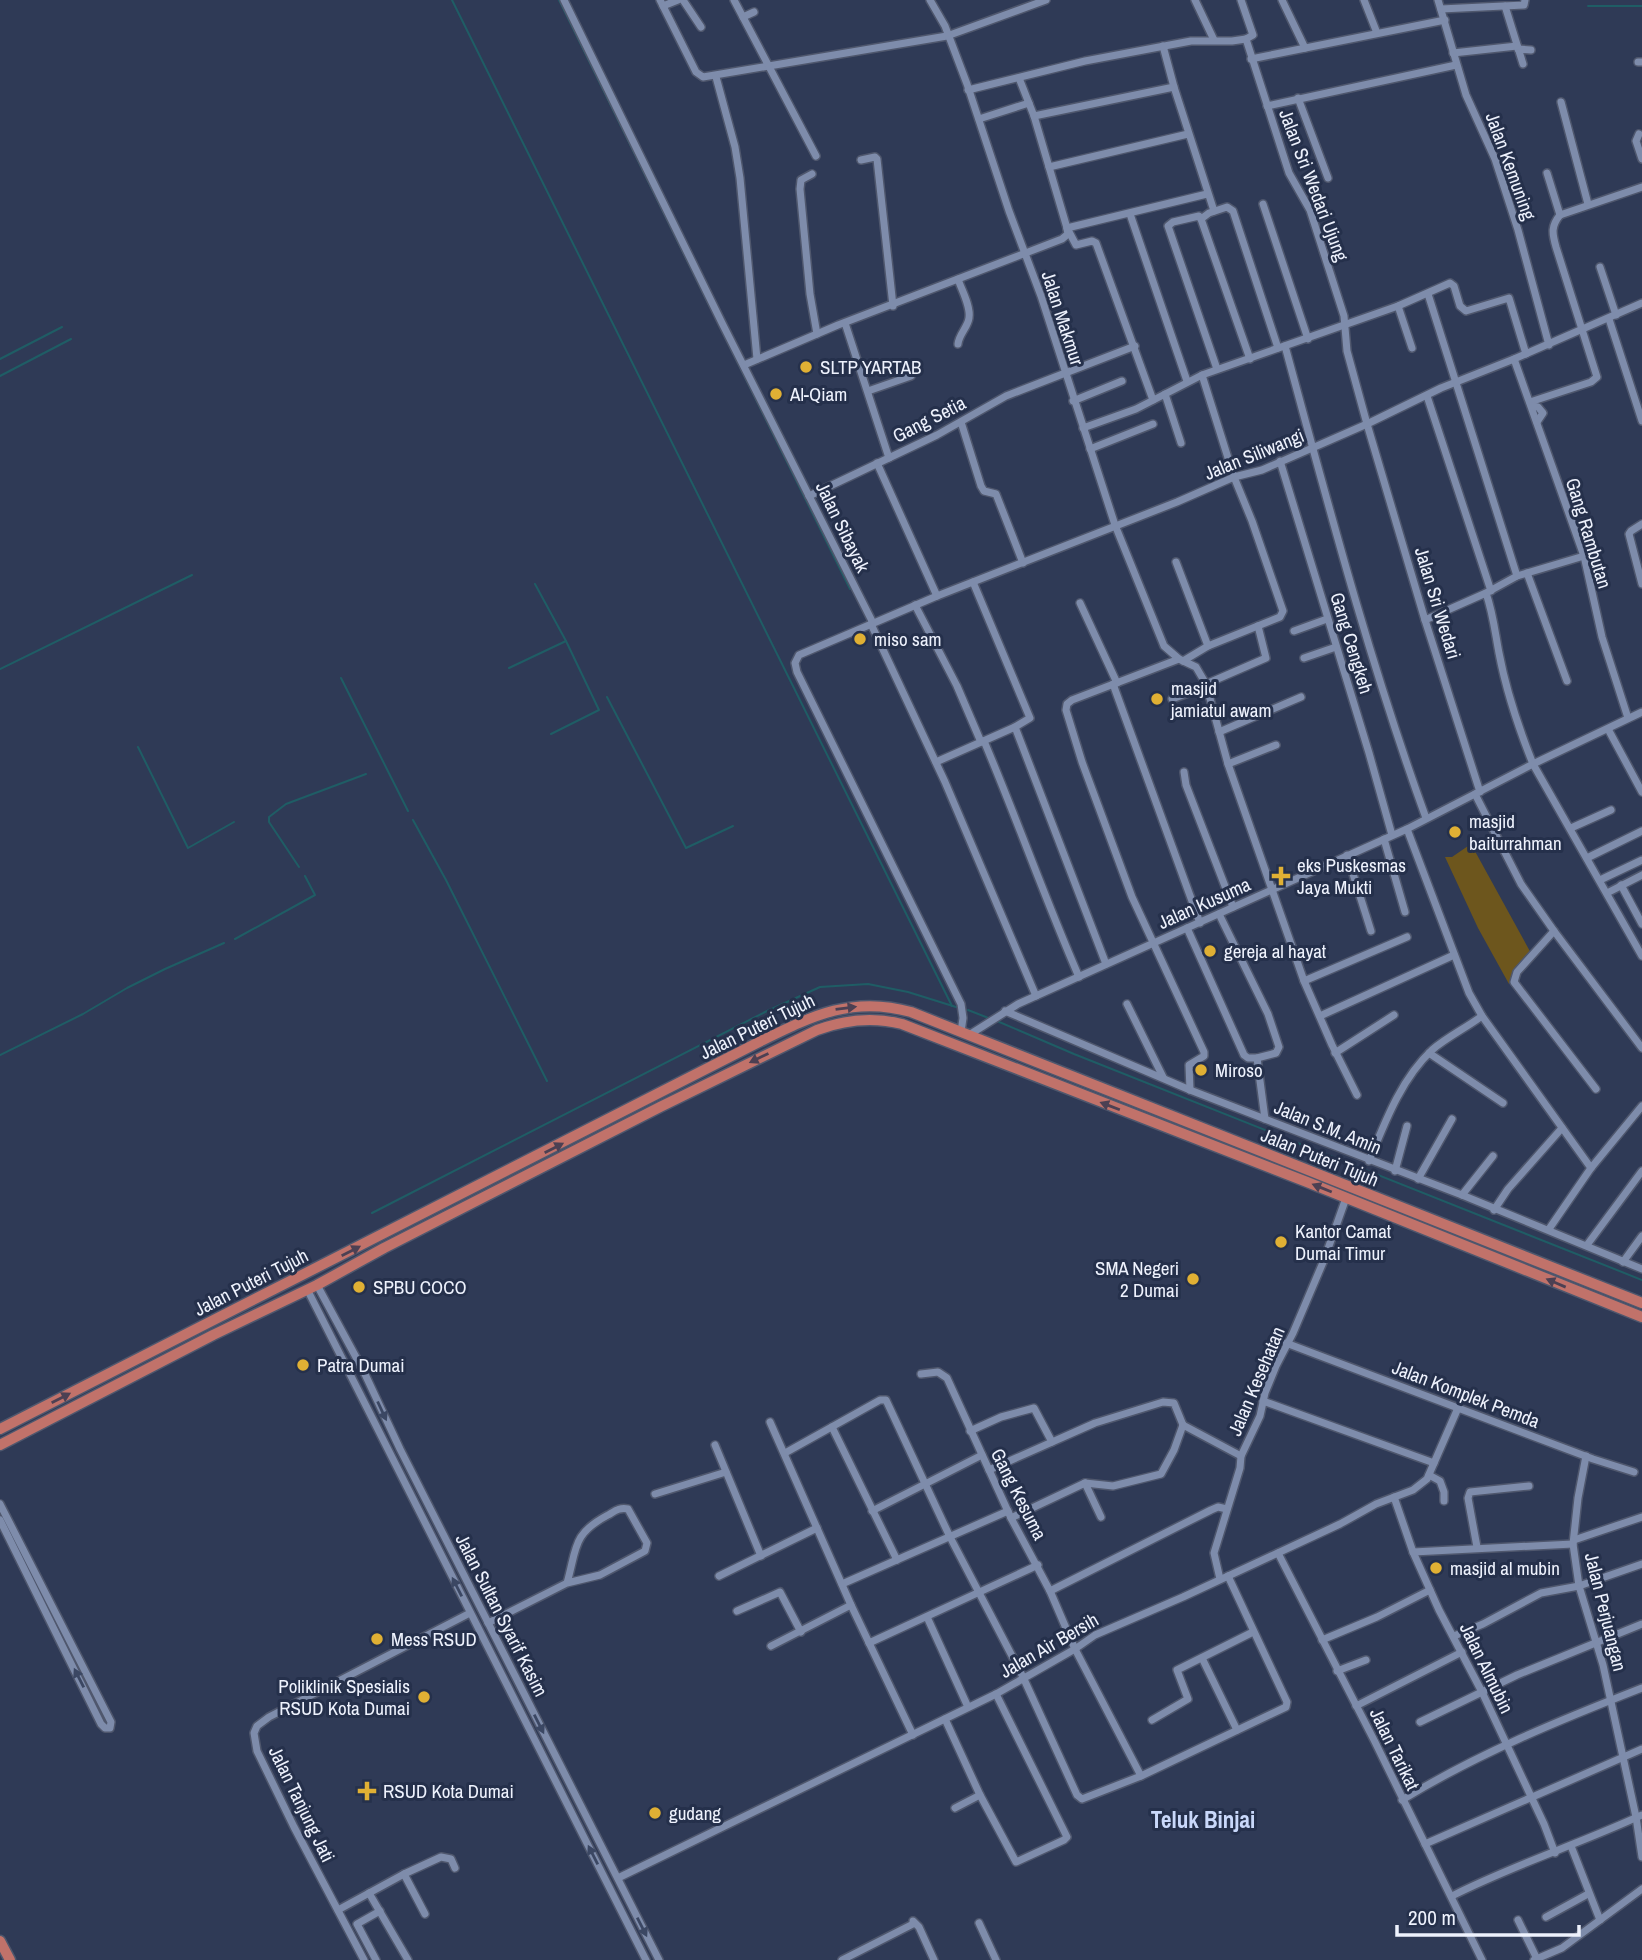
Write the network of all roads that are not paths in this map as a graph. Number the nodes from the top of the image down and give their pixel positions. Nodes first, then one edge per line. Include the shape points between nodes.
1 (564, 0) edge
2 (678, 0) edge
3 (683, 0) edge
4 (734, 0) edge
5 (930, 0) edge
6 (1046, 0) edge
7 (1195, 0) edge
8 (1241, 0) edge
9 (1282, 0) edge
10 (1363, 0) edge
11 (1438, 0) edge
12 (1525, 0) edge
13 (662, 3) edge
14 (1485, 3) edge
15 (1505, 6) junction
16 (1441, 9) junction
17 (754, 12) dead end
18 (743, 17) junction
19 (1445, 20) junction
20 (701, 27) dead end
21 (1377, 33) junction
22 (947, 36) junction
23 (1246, 39) junction
24 (1214, 40) junction
25 (1163, 46) junction
26 (1305, 48) junction
27 (1518, 48) junction
28 (1531, 50) dead end
29 (1453, 53) junction
30 (1251, 58) junction
31 (1524, 64) dead end
32 (1456, 65) junction
33 (770, 66) junction
34 (716, 77) junction
35 (1019, 78) junction
36 (1174, 87) junction
37 (968, 90) junction
38 (1298, 98) junction
39 (1560, 102) dead end
40 (1029, 103) junction
41 (1267, 106) junction
42 (1034, 116) junction
43 (979, 119) junction
44 (1188, 134) junction
45 (1639, 134) dead end
46 (817, 156) dead end
47 (1642, 159) edge
48 (861, 160) dead end
49 (1049, 167) junction
50 (1547, 173) dead end
51 (812, 174) dead end
52 (1328, 178) dead end
53 (1642, 189) edge
54 (1207, 194) junction
55 (1263, 204) dead end
56 (1588, 205) junction
57 (1214, 211) junction
58 (1130, 214) junction
59 (1560, 215) junction
60 (1201, 219) junction
61 (1067, 228) junction
62 (1024, 253) junction
63 (1600, 267) dead end
64 (958, 279) junction
65 (1429, 294) junction
66 (1642, 303) edge
67 (893, 306) junction
68 (1398, 306) junction
69 (1613, 317) junction
70 (845, 323) junction
71 (1344, 325) junction
72 (1583, 330) junction
73 (817, 334) junction
74 (1308, 339) junction
75 (958, 344) dead end
76 (1549, 345) junction
77 (1135, 346) junction
78 (1281, 347) junction
79 (1412, 348) dead end
80 (1526, 354) junction
81 (757, 359) junction
82 (1250, 359) junction
83 (1514, 359) junction
84 (744, 365) junction
85 (1217, 369) junction
86 (1064, 372) junction
87 (1202, 375) junction
88 (911, 376) dead end
89 (1122, 381) dead end
90 (1456, 381) junction
91 (1187, 382) junction
92 (868, 391) junction
93 (1165, 394) junction
94 (1427, 396) junction
95 (1153, 400) junction
96 (1073, 401) junction
97 (1531, 404) junction
98 (1642, 421) edge
99 (961, 422) junction
100 (1153, 424) dead end
101 (1367, 424) junction
102 (1083, 428) junction
103 (1181, 443) dead end
104 (1313, 447) junction
105 (1090, 449) junction
106 (889, 458) junction
107 (1280, 461) junction
108 (877, 463) junction
109 (1234, 477) junction
110 (809, 496) junction
111 (1642, 524) edge
112 (1115, 525) junction
113 (1584, 556) junction
114 (1176, 562) dead end
115 (1023, 563) junction
116 (1527, 573) junction
117 (1517, 576) junction
118 (973, 582) junction
119 (1642, 584) edge
120 (1489, 592) junction
121 (937, 596) junction
122 (1080, 603) dead end
123 (915, 605) junction
124 (1327, 619) junction
125 (1425, 620) junction
126 (872, 623) junction
127 (1258, 625) junction
128 (1294, 631) dead end
129 (1208, 646) junction
130 (1336, 647) junction
131 (1304, 658) dead end
132 (1181, 660) junction
133 (1567, 681) dead end
134 (1115, 684) junction
135 (1206, 685) junction
136 (1301, 697) dead end
137 (1172, 699) dead end
138 (1642, 712) edge
139 (1628, 718) junction
140 (1015, 727) junction
141 (1608, 729) junction
142 (1219, 732) junction
143 (983, 742) junction
144 (1276, 745) dead end
145 (936, 762) junction
146 (1228, 764) junction
147 (1533, 764) junction
148 (1184, 772) dead end
149 (1642, 792) edge
150 (1477, 793) junction
151 (1611, 810) dead end
152 (1426, 818) junction
153 (1571, 828) junction
154 (1407, 829) junction
155 (1642, 831) edge
156 (1388, 837) junction
157 (1348, 855) junction
158 (1587, 858) junction
159 (1642, 859) edge
160 (1642, 874) edge
161 (1600, 880) junction
162 (1621, 886) junction
163 (1271, 890) junction
164 (1606, 893) junction
165 (1233, 907) junction
166 (1405, 912) dead end
167 (1219, 914) junction
168 (1200, 923) junction
169 (1642, 924) edge
170 (1187, 928) junction
171 (1554, 931) junction
172 (1371, 932) dead end
173 (1407, 937) dead end
174 (1153, 943) junction
175 (1454, 955) junction
176 (1642, 956) edge
177 (1106, 964) junction
178 (1079, 977) junction
179 (1304, 981) junction
180 (1036, 996) junction
181 (1127, 1004) dead end
182 (1005, 1011) junction
183 (1394, 1015) dead end
184 (1320, 1016) junction
185 (1482, 1016) junction
186 (988, 1022) junction
187 (965, 1033) junction
188 (980, 1040) junction
189 (1642, 1048) edge
190 (1335, 1053) junction
191 (1429, 1053) junction
192 (1257, 1058) junction
193 (1164, 1077) junction
194 (1596, 1089) dead end
195 (1190, 1090) junction
196 (1357, 1095) dead end
197 (655, 1097) junction
198 (1503, 1103) dead end
199 (1642, 1106) edge
200 (660, 1107) junction
201 (1265, 1119) junction
202 (1452, 1119) dead end
203 (1407, 1126) dead end
204 (1562, 1128) junction
205 (1493, 1156) dead end
206 (1369, 1161) junction
207 (1591, 1168) junction
208 (1395, 1171) junction
209 (1642, 1171) edge
210 (1418, 1179) junction
211 (1462, 1195) junction
212 (1346, 1198) junction
213 (1494, 1210) junction
214 (1549, 1229) junction
215 (1642, 1236) edge
216 (1587, 1245) junction
217 (1623, 1262) junction
218 (1642, 1269) edge
219 (1590, 1283) junction
220 (312, 1287) junction
221 (1585, 1294) junction
222 (1642, 1303) edge
223 (1642, 1317) edge
224 (208, 1324) junction
225 (213, 1335) junction
226 (1286, 1343) junction
227 (921, 1374) dead end
228 (1263, 1401) junction
229 (1458, 1408) junction
230 (770, 1422) dead end
231 (1183, 1425) junction
232 (832, 1427) junction
233 (0, 1429) edge
234 (970, 1431) junction
235 (1052, 1442) junction
236 (0, 1445) edge
237 (715, 1445) dead end
238 (400, 1449) junction
239 (389, 1453) junction
240 (785, 1453) junction
241 (982, 1455) junction
242 (1241, 1456) junction
243 (1586, 1456) junction
244 (1434, 1463) junction
245 (989, 1470) junction
246 (726, 1472) junction
247 (1634, 1472) dead end
248 (1429, 1475) junction
249 (1085, 1483) junction
250 (925, 1484) junction
251 (1529, 1486) dead end
252 (655, 1494) dead end
253 (1394, 1497) junction
254 (1444, 1501) dead end
255 (0, 1504) edge
256 (1227, 1509) junction
257 (872, 1511) junction
258 (1010, 1514) junction
259 (1101, 1517) dead end
260 (1642, 1517) edge
261 (0, 1521) edge
262 (817, 1528) junction
263 (950, 1536) junction
264 (1574, 1542) junction
265 (1477, 1547) junction
266 (1412, 1552) junction
267 (1278, 1553) junction
268 (761, 1556) junction
269 (897, 1560) junction
270 (1642, 1564) edge
271 (1038, 1565) junction
272 (719, 1576) dead end
273 (1224, 1577) junction
274 (567, 1583) junction
275 (842, 1584) junction
276 (1579, 1586) junction
277 (1430, 1590) junction
278 (980, 1591) junction
279 (1050, 1591) junction
280 (45, 1601) junction
281 (851, 1605) junction
282 (737, 1611) dead end
283 (470, 1614) junction
284 (927, 1617) junction
285 (488, 1623) junction
286 (1642, 1624) edge
287 (801, 1632) junction
288 (1253, 1632) junction
289 (1454, 1636) junction
290 (1322, 1640) junction
291 (869, 1643) junction
292 (1597, 1643) junction
293 (771, 1646) dead end
294 (1075, 1649) junction
295 (1462, 1652) junction
296 (1202, 1658) junction
297 (1366, 1660) dead end
298 (1337, 1671) junction
299 (1023, 1677) junction
300 (1642, 1688) edge
301 (1482, 1692) junction
302 (996, 1693) junction
303 (1610, 1701) junction
304 (1356, 1706) junction
305 (968, 1707) junction
306 (945, 1719) junction
307 (1153, 1720) dead end
308 (1420, 1722) dead end
309 (1237, 1730) junction
310 (913, 1735) junction
311 (1507, 1745) junction
312 (1642, 1749) edge
313 (1623, 1758) junction
314 (1141, 1776) junction
315 (980, 1795) junction
316 (1530, 1798) junction
317 (1402, 1800) junction
318 (955, 1808) dead end
319 (583, 1811) junction
320 (574, 1816) junction
321 (1639, 1816) edge
322 (1425, 1844) junction
323 (1571, 1846) junction
324 (1555, 1853) junction
325 (1642, 1857) edge
326 (455, 1868) dead end
327 (404, 1874) junction
328 (618, 1878) junction
329 (1642, 1889) edge
330 (369, 1893) junction
331 (1588, 1894) junction
332 (1451, 1896) junction
333 (338, 1910) junction
334 (380, 1911) junction
335 (425, 1914) dead end
336 (1546, 1917) dead end
337 (1518, 1920) dead end
338 (1600, 1920) junction
339 (979, 1923) dead end
340 (0, 1941) edge
341 (1535, 1959) edge
342 (10, 1960) edge
343 (364, 1960) edge
344 (376, 1960) edge
345 (408, 1960) edge
346 (646, 1960) edge
347 (659, 1960) edge
348 (842, 1960) edge
349 (934, 1960) edge
350 (996, 1960) edge
351 (1482, 1960) edge

1 - 84 street, Jalan Sibayak
2 - 13 street
3 - 20 street
4 - 18 street
5 - 22 street, Jalan Makmur
6 - 22 street
7 - 24 street
8 - 23 street via 1252,35
9 - 26 street
10 - 21 street
11 - 16 street, Jalan Kemuning
12 - 15 street via 1524,5
13 - 34 street via 699,75
14 - 15 street
14 - 16 street
15 - 27 street
16 - 19 street, Jalan Kemuning
17 - 18 street
18 - 33 street
19 - 21 street
19 - 29 street, Jalan Kemuning
21 - 26 street
22 - 33 street
22 - 37 street, Jalan Makmur
23 - 24 street
23 - 30 street, Jalan Sri Wedari Ujung
24 - 25 street
25 - 35 street
25 - 36 street
26 - 30 street
27 - 28 street
27 - 29 street
27 - 31 street
29 - 32 street, Jalan Kemuning
30 - 41 street, Jalan Sri Wedari Ujung
32 - 38 street
32 - 76 street, Jalan Kemuning via 1495,159
33 - 34 street
33 - 46 street
34 - 81 street via 740,178
35 - 37 street
35 - 40 street
36 - 42 street
36 - 44 street
37 - 43 street, Jalan Makmur
38 - 41 street
38 - 52 street
39 - 56 street
40 - 42 street
40 - 43 street
41 - 71 street, Jalan Sri Wedari Ujung via 1289,173 1310,210
42 - 49 street
43 - 62 street, Jalan Makmur
44 - 49 street
44 - 54 street
45 - 47 street via 1636,141
48 - 67 street via 877,159
49 - 61 street
50 - 59 street
51 - 73 street via 801,180 800,189
53 - 56 street
54 - 57 street
54 - 58 street
55 - 74 street
56 - 59 street
57 - 60 street
57 - 78 street via 1229,208 1235,214
58 - 61 street
58 - 91 street
59 - 72 street via 1552,226 1553,236
60 - 82 street
60 - 85 street via 1168,226
61 - 62 street via 1066,237
61 - 77 street via 1076,245 1097,243
62 - 64 street
62 - 86 street, Jalan Makmur
63 - 69 street
64 - 67 street
64 - 75 street via 970,314
65 - 68 street
65 - 80 street via 1452,283 1466,312 1509,298
65 - 90 street
66 - 69 street, Jalan Siliwangi
67 - 70 street
68 - 71 street
68 - 79 street
69 - 72 street, Jalan Siliwangi
69 - 98 street
70 - 73 street
70 - 92 street
71 - 74 street
71 - 101 street, Jalan Sri Wedari Ujung
72 - 76 street, Jalan Siliwangi
72 - 97 street via 1597,377
73 - 81 street
74 - 78 street
76 - 80 street, Jalan Siliwangi
77 - 86 street, Gang Setia
77 - 95 street
78 - 82 street
78 - 104 street
80 - 83 street, Jalan Siliwangi
81 - 84 street
82 - 85 street
83 - 90 street, Jalan Siliwangi
83 - 97 street, Gang Rambutan
84 - 110 street, Jalan Sibayak
85 - 87 street
86 - 96 street, Jalan Makmur
86 - 99 street, Gang Setia via 1006,396
87 - 91 street
87 - 109 street
88 - 92 street
89 - 96 street
90 - 94 street, Jalan Siliwangi
90 - 117 street
91 - 93 street
92 - 106 street
93 - 95 street
93 - 103 street
94 - 101 street, Jalan Siliwangi
94 - 120 street
95 - 102 street
96 - 102 street, Jalan Makmur
97 - 113 street, Gang Rambutan
99 - 106 street, Gang Setia
99 - 115 street via 981,486 996,494
100 - 105 street
101 - 104 street, Jalan Siliwangi
101 - 125 street, Jalan Sri Wedari
102 - 105 street, Jalan Makmur
104 - 107 street, Jalan Siliwangi
104 - 152 street via 1376,667
105 - 112 street, Jalan Makmur
106 - 108 street, Gang Setia
107 - 109 street, Jalan Siliwangi
107 - 124 street, Gang Cengkeh
108 - 110 street, Gang Setia
108 - 121 street
109 - 112 street, Jalan Siliwangi
109 - 127 street via 1283,611 1280,617
110 - 126 street, Jalan Sibayak
111 - 119 street via 1629,534
112 - 115 street, Jalan Siliwangi
112 - 132 street, Jalan Makmur via 1164,646
113 - 116 street
113 - 139 street, Gang Rambutan via 1602,637
114 - 129 street
115 - 118 street, Jalan Siliwangi
116 - 117 street
116 - 133 street
117 - 120 street
118 - 121 street, Jalan Siliwangi
118 - 140 street via 1029,715
120 - 125 street
120 - 147 street via 1499,655
121 - 123 street, Jalan Siliwangi
122 - 134 street
123 - 126 street, Jalan Siliwangi
123 - 143 street
124 - 128 street
124 - 130 street, Gang Cengkeh
125 - 150 street, Jalan Sri Wedari
126 - 145 street, Jalan Sibayak
126 - 187 street via 799,655 796,669 961,1004
127 - 129 street
127 - 135 street via 1266,658
129 - 132 street
130 - 131 street
130 - 156 street, Gang Cengkeh
132 - 134 street
132 - 135 street via 1196,667
134 - 168 street
134 - 174 street via 1066,706 1132,897
135 - 137 street
135 - 142 street
136 - 142 street
138 - 139 street, Jalan Kusuma
139 - 141 street, Jalan Kusuma
140 - 143 street
140 - 177 street
141 - 147 street, Jalan Kusuma
141 - 149 street
142 - 146 street
143 - 145 street
143 - 178 street
144 - 146 street
145 - 180 street, Jalan Sibayak
146 - 163 street
147 - 150 street, Jalan Kusuma
147 - 153 street
148 - 165 street
150 - 152 street, Jalan Kusuma
150 - 171 street, Jalan Sri Wedari via 1521,884
151 - 153 street
152 - 154 street, Jalan Kusuma
153 - 158 street
154 - 156 street, Jalan Kusuma
154 - 175 street
155 - 158 street
156 - 157 street, Jalan Kusuma
156 - 166 street, Gang Cengkeh
157 - 163 street, Jalan Kusuma
157 - 172 street
158 - 161 street
159 - 161 street
160 - 162 street
161 - 164 street
162 - 164 street
162 - 169 street
163 - 165 street, Jalan Kusuma
163 - 179 street
164 - 176 street
165 - 167 street, Jalan Kusuma
167 - 168 street, Jalan Kusuma
167 - 192 street via 1276,1038 1278,1051
168 - 170 street, Jalan Kusuma
170 - 174 street, Jalan Kusuma
170 - 192 street via 1244,1055
171 - 189 street, Jalan Sri Wedari
171 - 194 street via 1513,979
173 - 179 street
174 - 177 street, Jalan Kusuma
174 - 195 street via 1204,1052 1189,1065
175 - 184 street
175 - 185 street
177 - 178 street, Jalan Kusuma
178 - 180 street, Jalan Kusuma
179 - 184 street
180 - 182 street, Jalan Kusuma
181 - 193 street
182 - 186 street, Jalan Kusuma
182 - 193 street, Jalan S.M. Amin
183 - 190 street
184 - 190 street
185 - 191 street
185 - 204 street
186 - 187 street, Jalan Kusuma
186 - 188 street
187 - 188 highway, Jalan Puteri Tujuh
197 -> 187 highway, Jalan Puteri Tujuh via 799,1022 846,1007 897,1008
188 - 219 highway, Jalan Puteri Tujuh
190 - 196 street
191 - 198 street
191 - 206 street via 1407,1080
192 - 201 street
193 - 195 street, Jalan S.M. Amin
195 - 201 street, Jalan S.M. Amin
197 - 200 highway
224 -> 197 highway, Jalan Puteri Tujuh
199 - 207 street
212 -> 200 highway, Jalan Puteri Tujuh via 890,1021 827,1026
200 - 220 highway, Jalan Puteri Tujuh
201 - 206 street, Jalan S.M. Amin
202 - 210 street
203 - 208 street
204 - 207 street
204 - 213 street
205 - 211 street
206 - 208 street, Jalan S.M. Amin
207 - 214 street
208 - 210 street, Jalan S.M. Amin
209 - 216 street
210 - 211 street, Jalan S.M. Amin
211 - 213 street, Jalan S.M. Amin
221 -> 212 highway, Jalan Puteri Tujuh
212 - 226 street, Jalan Kesehatan
213 - 214 street, Jalan S.M. Amin
214 - 216 street, Jalan S.M. Amin
215 - 217 street
216 - 217 street, Jalan S.M. Amin
217 - 218 street, Jalan S.M. Amin
219 - 221 highway
219 - 222 highway, Jalan Puteri Tujuh
220 - 225 highway, Jalan Puteri Tujuh
220 -> 238 street, Jalan Sultan Syarif Kasim via 363,1370
220 - 239 street, Jalan Sultan Syarif Kasim
221 - 223 highway, Jalan Puteri Tujuh
224 - 225 highway
233 -> 224 highway, Jalan Puteri Tujuh
225 - 236 highway, Jalan Puteri Tujuh
226 - 228 street, Jalan Kesehatan
226 - 229 street, Jalan Komplek Pemda
227 - 234 street, Gang Kesuma via 945,1375
228 - 242 street, Jalan Kesehatan
228 - 244 street
229 - 243 street, Jalan Komplek Pemda
229 - 244 street
230 - 240 street
231 - 235 street via 1174,1403 1163,1402
231 - 242 street
231 - 249 street via 1161,1474 1112,1486
232 - 240 street
232 - 250 street via 885,1399
232 - 257 street
234 - 235 street via 1034,1408
234 - 241 street, Gang Kesuma
235 - 245 street
237 - 246 street
238 - 239 street
238 - 285 street, Jalan Sultan Syarif Kasim
283 -> 239 street, Jalan Sultan Syarif Kasim
240 - 262 street
241 - 245 street, Gang Kesuma
241 - 250 street
242 - 256 street, Jalan Kesehatan
243 - 247 street, Jalan Komplek Pemda
243 - 264 street, Jalan Perjuangan
244 - 248 street
245 - 258 street, Gang Kesuma
246 - 252 street
246 - 268 street
248 - 253 street, Jalan Air Bersih via 1424,1483
248 - 254 street via 1440,1481
249 - 258 street
249 - 259 street
250 - 257 street
250 - 263 street
251 - 265 street via 1470,1492
253 - 266 street, Jalan Almubin
253 - 267 street, Jalan Air Bersih
255 - 280 street
256 - 273 street, Jalan Kesehatan via 1214,1553
256 - 279 street via 1211,1510
257 - 269 street
258 - 263 street
258 - 271 street, Gang Kesuma
260 - 264 street
261 - 280 street
262 - 268 street
262 - 275 street
263 - 269 street
263 - 278 street
264 - 265 street
264 - 276 street, Jalan Perjuangan
265 - 266 street
266 - 277 street, Jalan Almubin
267 - 273 street, Jalan Air Bersih
267 - 290 street, Jalan Tarikat
268 - 272 street
269 - 275 street
270 - 276 street
271 - 278 street
271 - 279 street, Gang Kesuma
273 - 288 street, Jalan Kesehatan
273 - 294 street, Jalan Air Bersih via 1095,1635
274 - 274 street via 578,1540 589,1525 628,1508 647,1549 600,1575
274 - 285 street
275 - 281 street
276 - 289 street via 1541,1593
276 - 292 street, Jalan Perjuangan
277 - 289 street, Jalan Almubin
277 - 290 street
278 - 284 street
278 - 299 street
279 - 294 street, Gang Kesuma
280 -> 280 street via 111,1722 110,1728 102,1724
281 - 287 street
281 - 291 street
282 - 287 street via 780,1592
283 - 320 street, Jalan Sultan Syarif Kasim
283 - 333 street, Jalan Tanjung Jati via 257,1726 257,1751
284 - 291 street
284 - 305 street
285 -> 319 street, Jalan Sultan Syarif Kasim
286 - 292 street
287 - 293 street
288 - 296 street
288 - 309 street, Jalan Kesehatan via 1287,1705
289 - 295 street, Jalan Almubin
290 - 298 street, Jalan Tarikat
291 - 310 street
292 - 301 street
292 - 303 street, Jalan Perjuangan
294 - 299 street, Jalan Air Bersih
294 - 314 street, Gang Kesuma
295 - 301 street, Jalan Almubin
295 - 304 street
296 - 307 street via 1176,1671 1188,1699
296 - 309 street
297 - 298 street
298 - 304 street, Jalan Tarikat
299 - 302 street, Jalan Air Bersih
299 - 314 street via 1078,1797 1084,1799
300 - 303 street
301 - 308 street
301 - 311 street, Jalan Almubin
302 - 305 street, Jalan Air Bersih
302 - 315 street via 1067,1837 1016,1862
303 - 311 street
303 - 313 street, Jalan Perjuangan
304 - 317 street, Jalan Tarikat
305 - 306 street, Jalan Air Bersih
306 - 310 street, Jalan Air Bersih
306 - 315 street
309 - 314 street
310 - 328 street, Jalan Air Bersih
311 - 316 street, Jalan Almubin
311 - 317 street
312 - 313 street
313 - 316 street
313 - 321 street, Jalan Perjuangan
315 - 318 street
316 - 322 street
316 - 324 street, Jalan Almubin
317 - 322 street, Jalan Tarikat
319 - 320 street
319 - 328 street, Jalan Sultan Syarif Kasim
346 -> 320 street, Jalan Sultan Syarif Kasim
321 - 323 street
321 - 325 street, Jalan Perjuangan
322 - 332 street, Jalan Tarikat
323 - 324 street
323 - 331 street
324 - 332 street
326 - 327 street via 451,1859 441,1857
327 - 330 street
327 - 335 street
328 -> 347 street, Jalan Sultan Syarif Kasim
329 - 338 street
330 - 333 street
330 - 334 street
331 - 336 street
331 - 338 street
332 - 351 street, Jalan Tarikat
333 - 343 street, Jalan Tanjung Jati
334 - 344 street via 357,1924
334 - 345 street
337 - 341 street
338 - 341 street via 1562,1948
339 - 350 street
340 - 342 highway
348 - 349 street via 914,1921

